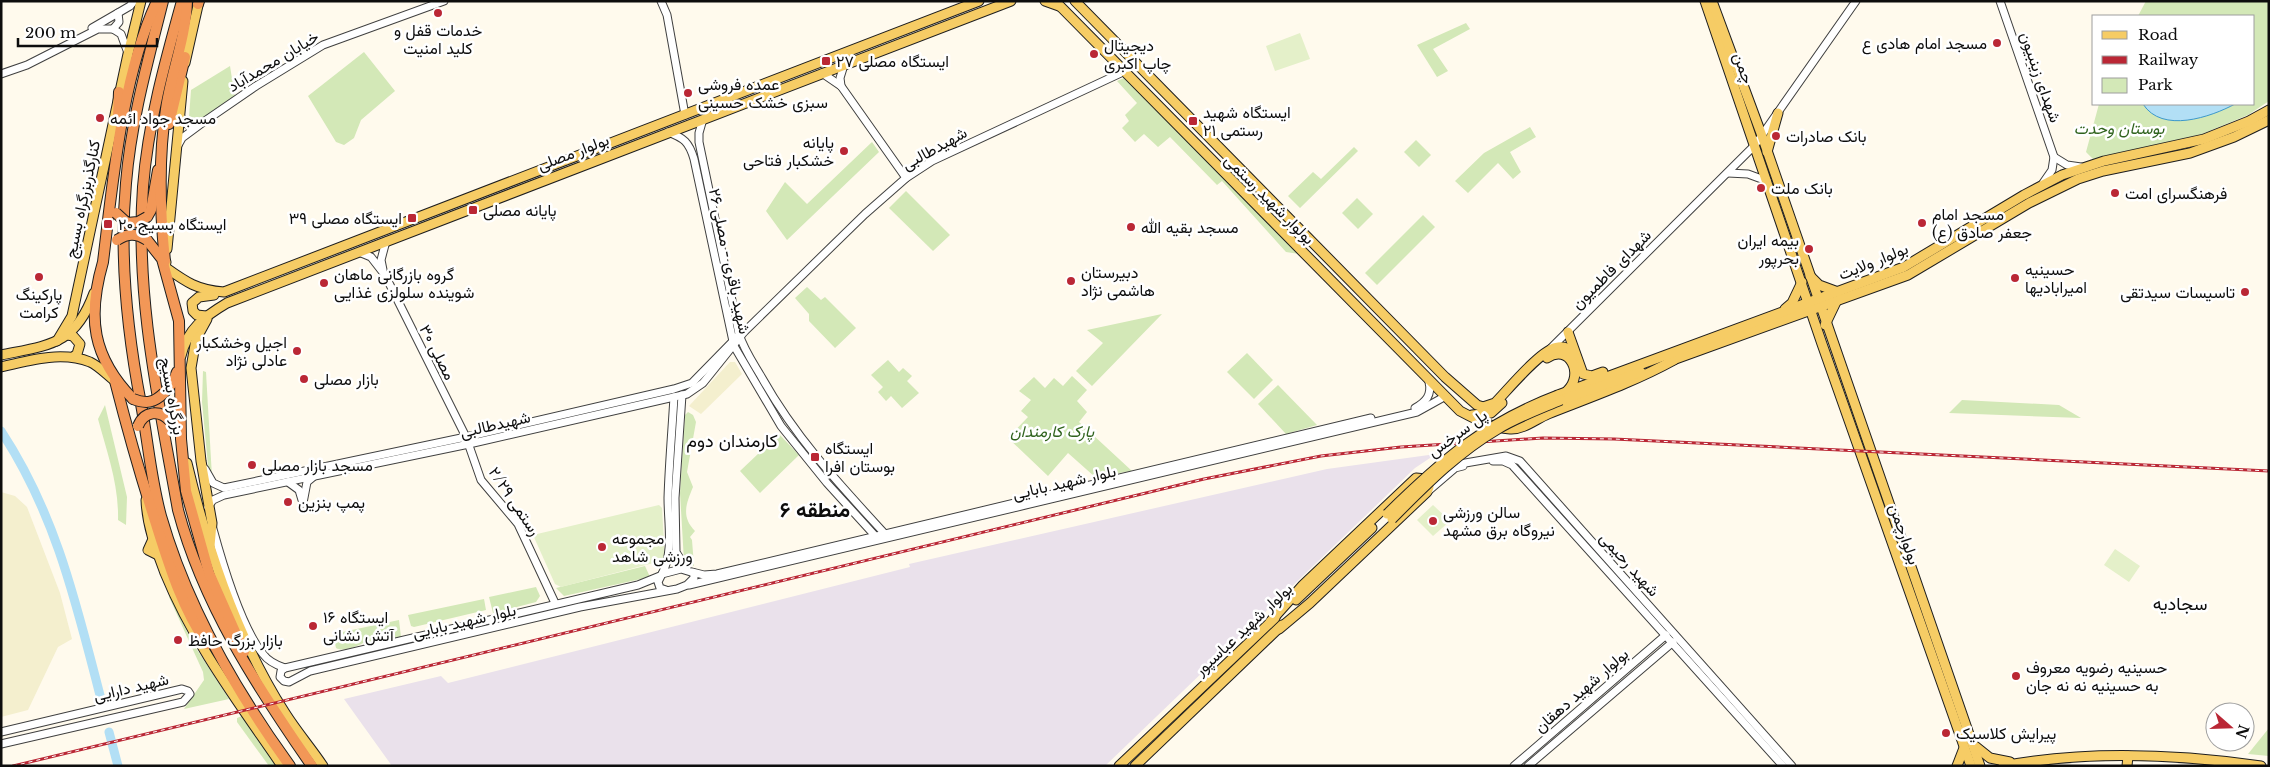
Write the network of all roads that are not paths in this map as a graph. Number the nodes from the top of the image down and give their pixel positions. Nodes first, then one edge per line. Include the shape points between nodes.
1 (134, 1) edge
2 (142, 1) edge
3 (157, 1) edge
4 (163, 1) edge
5 (182, 1) edge
6 (187, 1) edge
7 (444, 1) edge
8 (661, 1) edge
9 (979, 1) edge
10 (1011, 1) edge
11 (1046, 1) edge
12 (1075, 1) edge
13 (1085, 1) edge
14 (1856, 1) edge
15 (2000, 1) edge
16 (199, 2) edge
17 (1057, 4) edge
18 (1710, 5) edge
19 (118, 13) junction
20 (1088, 15) junction
21 (113, 29) junction
22 (81, 38) junction
23 (128, 54) junction
24 (186, 57) junction
25 (844, 65) junction
26 (1123, 72) junction
27 (822, 73) junction
28 (1, 74) edge
29 (841, 86) junction
30 (120, 92) junction
31 (1742, 94) junction
32 (2269, 110) edge
33 (1778, 113) junction
34 (179, 114) junction
35 (685, 115) junction
36 (703, 118) junction
37 (2269, 120) edge
38 (205, 121) junction
39 (667, 132) junction
40 (1762, 136) junction
41 (1755, 144) junction
42 (176, 149) junction
43 (1766, 152) junction
44 (117, 153) junction
45 (162, 154) junction
46 (2054, 157) junction
47 (2087, 166) junction
48 (1728, 173) junction
49 (906, 178) junction
50 (1767, 181) junction
51 (2042, 185) junction
52 (112, 189) junction
53 (386, 241) junction
54 (359, 252) junction
55 (103, 262) junction
56 (165, 267) junction
57 (1808, 274) junction
58 (385, 275) junction
59 (1802, 282) junction
60 (96, 285) junction
61 (224, 292) junction
62 (1838, 292) junction
63 (1813, 300) junction
64 (1836, 302) junction
65 (1816, 310) junction
66 (1784, 311) junction
67 (209, 314) junction
68 (1793, 318) junction
69 (1825, 325) junction
70 (1818, 330) junction
71 (1568, 332) junction
72 (68, 335) junction
73 (741, 335) junction
74 (57, 341) junction
75 (733, 343) junction
76 (1549, 350) junction
77 (1, 355) edge
78 (1575, 355) junction
79 (1672, 356) junction
80 (73, 357) junction
81 (1, 367) edge
82 (178, 368) junction
83 (1445, 377) junction
84 (115, 381) junction
85 (1429, 382) junction
86 (1567, 391) junction
87 (682, 395) junction
88 (674, 397) junction
89 (1559, 397) junction
90 (1444, 398) junction
91 (1484, 407) joint
92 (1463, 413) junction
93 (785, 424) junction
94 (181, 439) junction
95 (467, 441) junction
96 (201, 461) junction
97 (138, 468) junction
98 (330, 469) junction
99 (316, 476) junction
100 (1416, 478) junction
101 (287, 482) junction
102 (224, 491) junction
103 (146, 492) junction
104 (1427, 492) junction
105 (1549, 500) junction
106 (208, 507) junction
107 (1389, 516) junction
108 (212, 523) junction
109 (881, 538) junction
110 (210, 551) junction
111 (690, 571) junction
112 (661, 575) junction
113 (687, 585) junction
114 (666, 590) junction
115 (233, 593) junction
116 (555, 603) junction
117 (1270, 622) junction
118 (1279, 628) junction
119 (1666, 635) junction
120 (1672, 642) junction
121 (285, 668) junction
122 (250, 672) junction
123 (233, 682) junction
124 (57, 718) junction
125 (60, 730) junction
126 (1, 732) edge
127 (1, 744) edge
128 (1973, 744) junction
129 (1964, 748) junction
130 (1150, 752) junction
131 (2128, 756) junction
132 (2016, 763) junction
133 (282, 766) edge
134 (290, 766) edge
135 (312, 766) edge
136 (323, 766) edge
137 (1119, 766) edge
138 (1135, 766) edge
139 (1145, 766) edge
140 (1514, 766) edge
141 (1528, 766) edge
142 (1784, 766) edge
143 (1792, 766) edge
144 (1957, 766) edge
145 (1971, 766) edge
146 (1980, 766) edge
147 (2003, 766) edge
148 (2127, 766) edge
149 (2261, 766) edge

1 - 19 street
2 - 23 main road, کنارگذربزرگراه بسیج
3 - 44 highway via 137,60
4 - 123 highway, بزرگراه بسیج via 138,103 128,161 124,244 126,309 161,514 185,584
5 - 122 highway, بزرگراه بسیج via 155,107 146,163 141,262 144,308 176,501 185,535 222,622
6 - 45 highway via 186,24 166,110
7 - 38 street, خیابان محمدآباد via 323,45
8 - 35 street via 667,15
9 - 35 main road, بولوار مصلی
10 - 25 main road, بولوار مصلی
11 - 17 main road
12 - 20 main road, بولوار شهید رستمی
13 - 20 main road
14 - 33 street
15 - 46 street, شهدای زینبیون
16 - 24 main road
17 - 26 main road, بولوار شهید رستمی
18 - 31 main road, چمن
19 - 21 street via 119,22
19 - 22 street via 86,31
20 - 83 main road, بولوار شهید رستمی
21 - 22 street via 98,29
21 - 23 street via 124,39
22 - 28 street
23 - 30 main road, کنارگذربزرگراه بسیج
24 - 34 main road
24 - 45 highway
25 - 27 main road, بولوار مصلی
25 - 29 street
26 - 49 street, شهیدطالبی via 932,161
26 - 85 main road, بولوار شهید رستمی
27 - 29 street
27 - 36 main road, بولوار مصلی
29 - 49 street
30 - 44 highway
30 - 74 main road, کنارگذربزرگراه بسیج via 72,316
31 - 40 main road, چمن
31 - 41 main road, چمن
32 - 47 main road, بولوار ولایت via 2204,139
33 - 40 street
33 - 43 main road
34 - 38 street via 190,125
34 - 42 main road
35 - 61 main road, بولوار مصلی
36 - 39 main road, بولوار مصلی
36 - 73 street via 699,142
37 - 64 main road, بولوار ولایت via 2190,153 2103,171 2056,188 1916,272
38 - 42 street, خیابان محمدآباد via 182,138
39 - 53 main road, بولوار مصلی
39 - 75 street, شهید باقری - مصلی ۲۶ via 690,144
40 - 41 street, شهدای فاطمیون
40 - 43 main road, چمن
41 - 48 street, شهدای فاطمیون
41 - 50 main road
42 - 56 main road
43 - 57 main road
44 - 52 highway
45 - 52 highway, bridge via 147,217 127,223 116,213
45 - 56 highway
46 - 47 street via 2067,165
46 - 51 street via 2052,170
47 - 51 main road, بولوار ولایت
48 - 50 street via 1748,174
48 - 71 street, شهدای فاطمیون
49 - 73 street, شهیدطالبی via 864,214
50 - 59 main road
51 - 62 main road, بولوار ولایت via 1910,264
52 - 55 highway
53 - 54 main road, بولوار مصلی
53 - 58 street via 381,260
54 - 58 street via 371,257
54 - 67 main road, بولوار مصلی via 227,303
55 - 56 highway, bridge via 117,240 132,234 140,235 155,248
55 - 60 highway
56 - 61 main road, بولوار مصلی via 195,287
56 - 82 highway via 179,322
57 - 62 main road via 1819,285
57 - 63 main road
58 - 95 street, مصلی ۳۰
59 - 63 main road
59 - 66 main road via 1792,303
60 - 72 main road via 81,321
60 - 84 highway via 96,335
61 - 67 main road via 195,299 193,311 197,315
62 - 63 main road, بولوار ولایت
63 - 65 main road
63 - 66 main road, بولوار ولایت
64 - 65 main road, بولوار ولایت
64 - 69 main road
65 - 68 main road, بولوار ولایت
65 - 69 main road, بولوارچمن
65 - 70 main road, بولوارچمن
66 - 79 main road, بولوار ولایت
67 - 82 main road, بولوار مصلی via 186,340
67 - 96 main road via 196,339 191,368
68 - 70 main road via 1804,320
68 - 79 main road, بولوار ولایت
69 - 128 main road, بولوارچمن
70 - 129 main road, بولوارچمن
71 - 76 street, شهدای فاطمیون
71 - 78 main road
72 - 74 main road
72 - 80 main road via 80,344 78,354
73 - 75 street, شهیدطالبی
73 - 93 street
74 - 77 main road
75 - 87 street, شهیدطالبی via 704,383
75 - 93 street, شهید باقری - مصلی ۲۶
75 - 95 street, شهیدطالبی via 698,378 684,387
76 - 78 main road via 1561,346
76 - 91 main road, شهدای فاطمیون via 1495,403
78 - 79 main road via 1584,374 1592,376 1629,362
79 - 86 main road, بولوار ولایت
79 - 89 main road, بولوار ولایت
79 - 92 main road, بولوار شهید رستمی via 1644,377 1524,427 1501,428
80 - 81 main road via 52,357
80 - 84 main road via 92,363
82 - 84 highway, bridge via 164,393 158,400 150,402 133,399
82 - 94 highway
83 - 91 main road, بولوار شهید رستمی
83 - 92 main road via 1468,403
84 - 97 highway
85 - 90 main road, بولوار شهید رستمی
85 - 109 street, بلوار شهید بابایی via 1428,396 1416,408
86 - 89 main road, بولوار ولایت
86 - 92 main road via 1576,372 1565,355 1555,353 1548,356 1491,414
87 - 88 street, شهیدطالبی
87 - 111 street via 675,498 676,552
88 - 95 street, شهیدطالبی
88 - 112 street via 668,498 670,552 669,562
89 - 107 main road, پل سرخس, bridge via 1514,413 1481,432 1437,466
90 - 92 main road, بولوار شهید رستمی
90 - 109 street, بلوار شهید بابایی via 1417,412
93 - 109 street
94 - 97 highway, bridge via 162,414 152,413 143,417 136,436
94 - 110 main road
94 - 122 highway via 186,491 196,532 209,573 239,638
95 - 98 street, شهیدطالبی
95 - 116 street, رستمی ۲/۲۹ via 481,480 518,524
96 - 102 street via 213,483
96 - 106 main road
97 - 103 highway
98 - 99 street, شهیدطالبی
98 - 102 street, شهیدطالبی
99 - 101 street, شهیدطالبی
99 - 101 street via 308,482 303,503 299,490
100 - 104 main road via 1428,481
100 - 105 street, شهید رحیمی via 1436,469 1506,456 1520,461
100 - 117 main road via 1303,585
101 - 102 street, شهیدطالبی
102 - 106 street
103 - 123 highway via 176,587 191,620
103 - 133 main road via 147,521 158,555 194,637
104 - 105 street, شهید رحیمی via 1456,468 1503,461 1512,465
104 - 118 main road via 1310,603
105 - 119 street, شهید رحیمی
105 - 143 street, شهید رحیمی
106 - 108 main road
107 - 117 main road, بولوار شهید عباسپور
107 - 118 main road, بولوار شهید عباسپور
108 - 110 main road
108 - 115 street
109 - 111 street, بلوار شهید بابایی via 717,574
109 - 113 street, بلوار شهید بابایی
110 - 115 main road
110 - 136 main road via 254,655 278,700
111 - 112 street, بلوار شهید بابایی via 672,570
111 - 113 street via 694,578
112 - 114 street via 658,585
112 - 116 street, بلوار شهید بابایی via 638,585
113 - 114 street, بلوار شهید بابایی
114 - 121 street, بلوار شهید بابایی via 310,672 289,682 280,677
115 - 121 street via 263,655
116 - 121 street, بلوار شهید بابایی
117 - 137 main road, بولوار شهید عباسپور
118 - 130 main road, بولوار شهید عباسپور
119 - 120 street, شهید رحیمی
119 - 140 street, بولوار شهید دهقان
120 - 141 street, بولوار شهید دهقان
120 - 142 street, شهید رحیمی
122 - 135 highway, بزرگراه بسیج
123 - 134 highway, بزرگراه بسیج
124 - 125 street via 63,723
124 - 125 street, شهید دارایی via 182,689 190,694 183,702
124 - 126 street, شهید دارایی
125 - 127 street, شهید دارایی
128 - 132 main road via 1990,758
128 - 146 main road, بولوارچمن
129 - 144 main road
129 - 145 main road, بولوارچمن
130 - 138 main road, بولوار شهید عباسپور
130 - 139 main road
131 - 132 main road via 2076,756
131 - 148 main road
131 - 149 main road via 2195,758
132 - 147 main road

